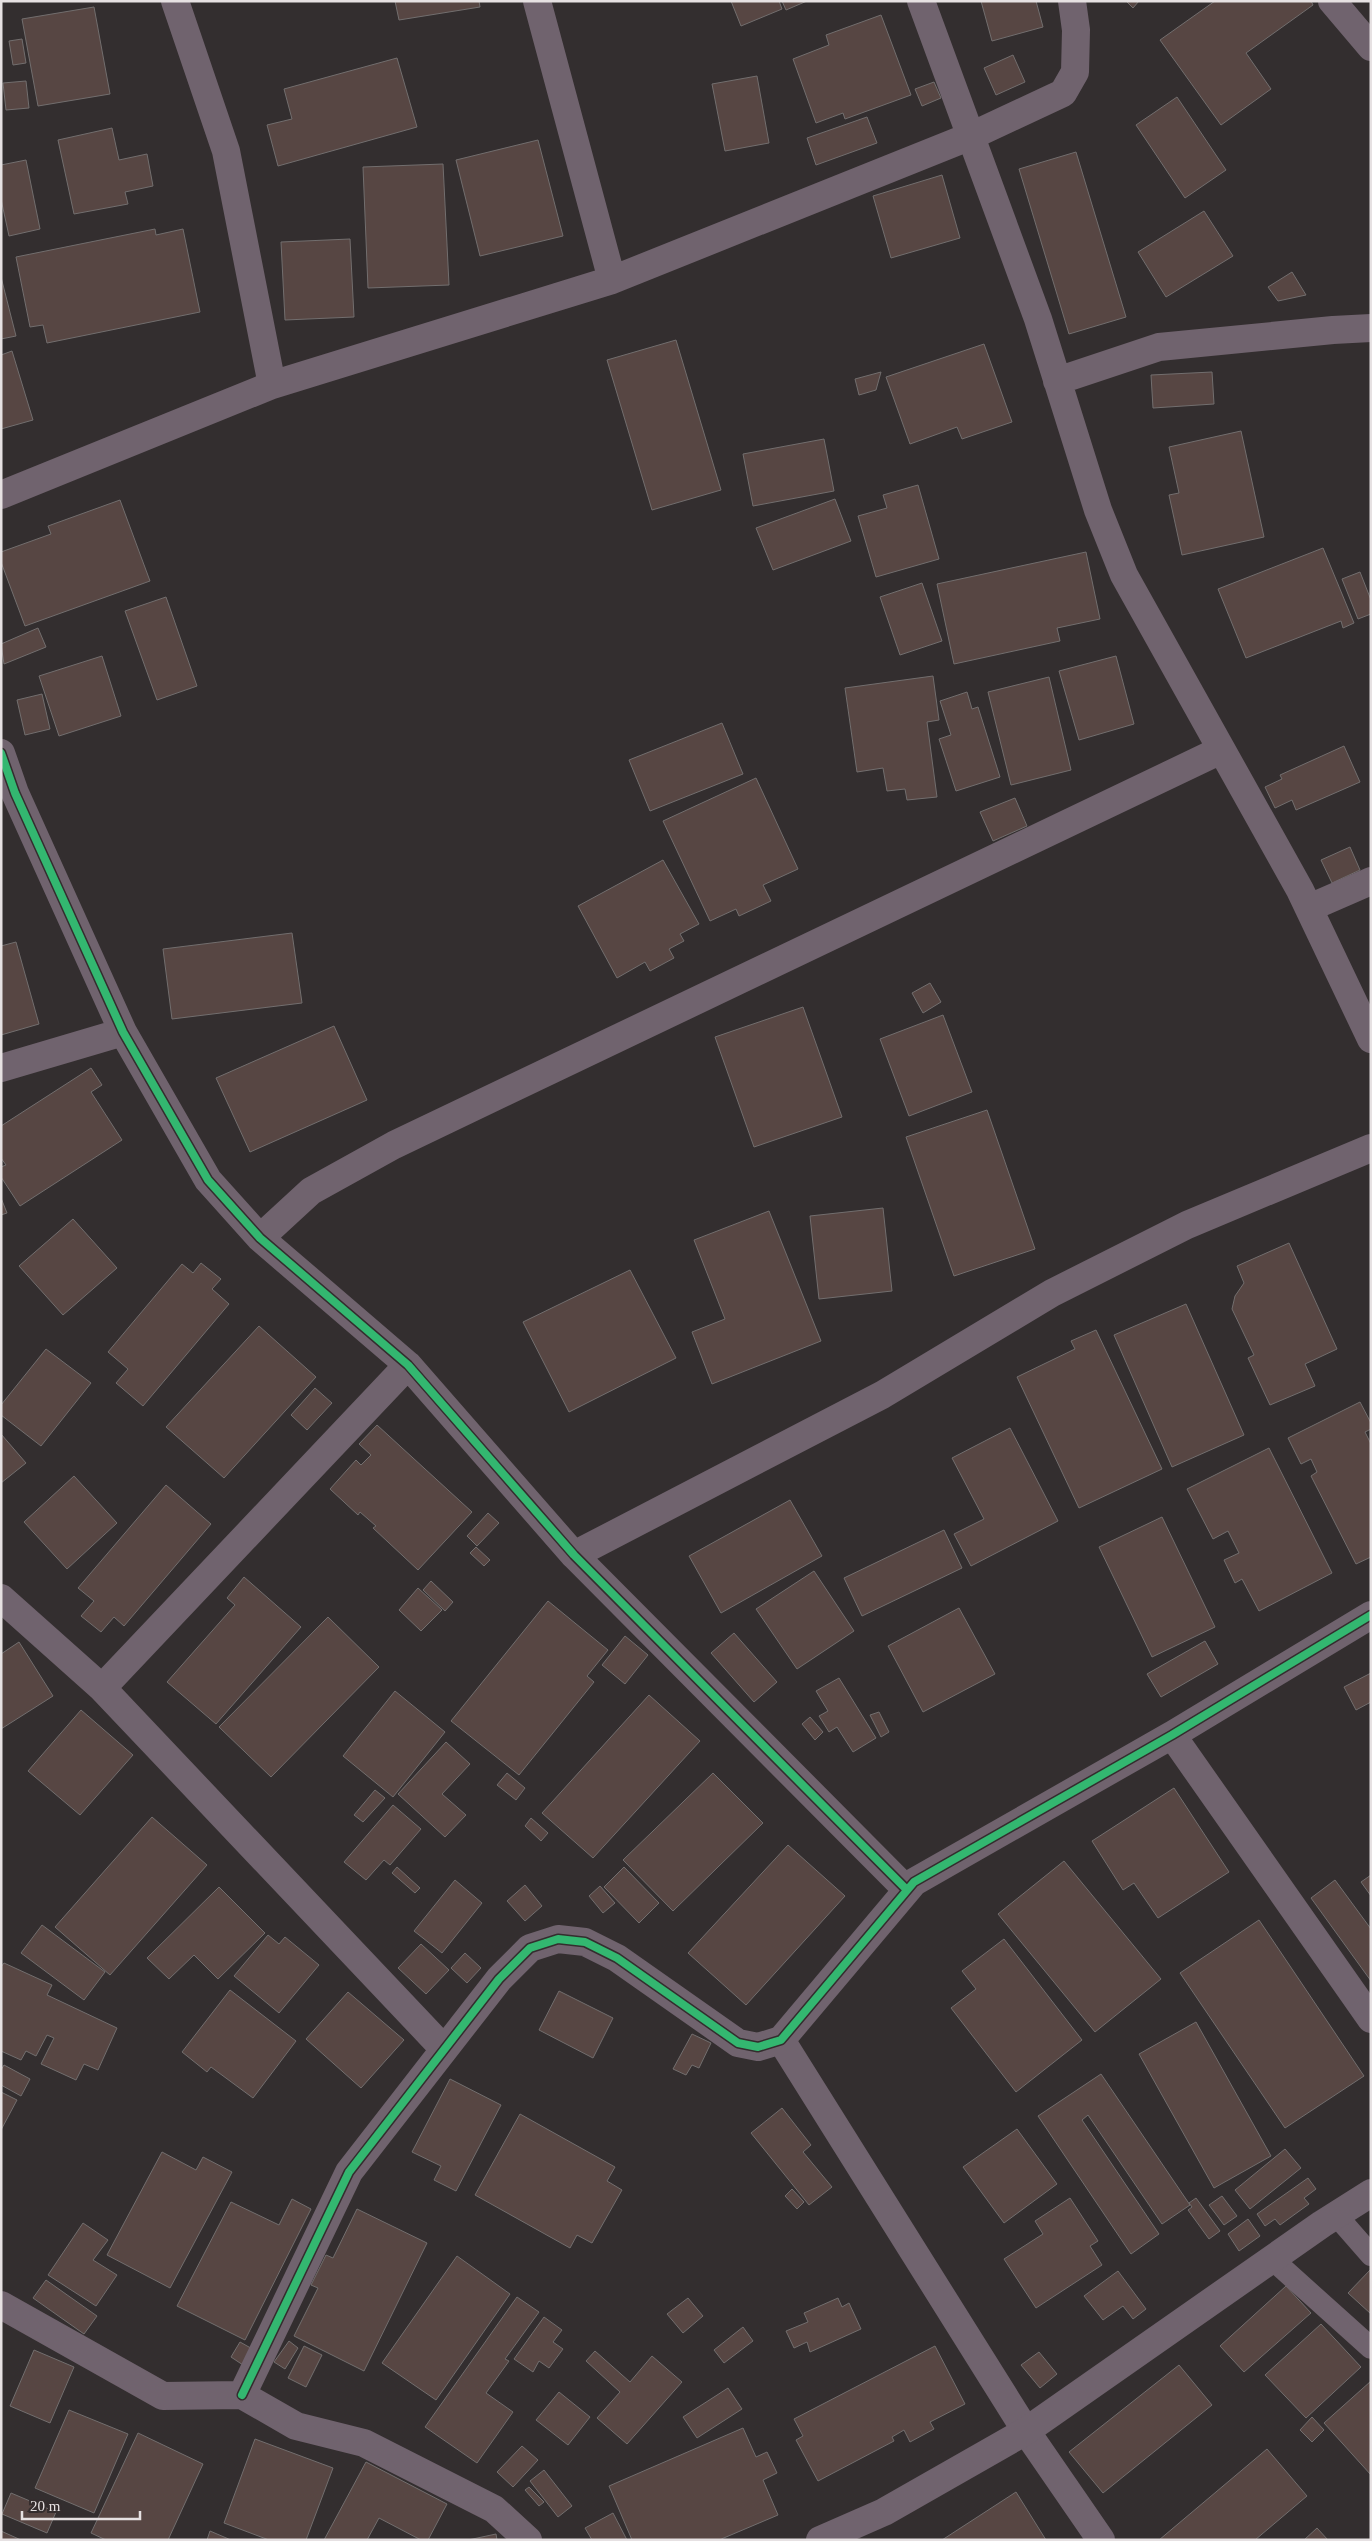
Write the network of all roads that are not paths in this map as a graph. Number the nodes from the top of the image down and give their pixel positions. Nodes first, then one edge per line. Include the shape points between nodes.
1 (175, 1) edge
2 (537, 1) edge
3 (921, 1) edge
4 (1072, 1) edge
5 (1332, 1) edge
6 (1371, 47) edge
7 (970, 136) junction
8 (612, 280) junction
9 (1371, 328) edge
10 (1057, 381) junction
11 (272, 385) junction
12 (1, 495) edge
13 (1221, 750) junction
14 (1, 753) edge
15 (1371, 881) edge
16 (1309, 908) junction
17 (123, 1032) junction
18 (1371, 1039) edge
19 (1, 1068) edge
20 (1371, 1148) edge
21 (260, 1238) junction
22 (408, 1365) junction
23 (574, 1555) junction
24 (1, 1598) edge
25 (1371, 1615) edge
26 (102, 1688) junction
27 (1172, 1735) junction
28 (907, 1890) junction
29 (1371, 2019) edge
30 (781, 2040) junction
31 (444, 2049) junction
32 (1371, 2194) edge
33 (1336, 2215) junction
34 (1371, 2255) edge
35 (1272, 2259) junction
36 (1, 2305) edge
37 (1371, 2348) edge
38 (242, 2395) junction
39 (1026, 2431) junction
40 (528, 2540) edge
41 (820, 2540) edge
42 (1101, 2540) edge

1 - 11 street via 226,151
2 - 8 street
3 - 7 street
4 - 7 street via 1076,30 1075,72 1063,93
5 - 6 street
7 - 8 street
7 - 10 street via 1038,319
8 - 11 street
9 - 10 street via 1159,348
10 - 13 street via 1098,510 1124,575
11 - 12 street
13 - 16 street
13 - 21 street via 394,1144 311,1191
14 - 17 street via 15,793
15 - 16 street
16 - 18 street
17 - 19 street
17 - 21 street via 208,1180
20 - 23 street via 1187,1225 1052,1293 882,1396
21 - 22 street
22 - 23 street
22 - 26 street
23 - 28 street
24 - 26 street
25 - 27 street
26 - 31 street
27 - 28 street via 914,1882
27 - 29 street
28 - 30 street
30 - 31 street via 758,2047 738,2043 616,1958 585,1942 558,1939 530,1948 499,1979
30 - 39 street
31 - 38 street via 349,2172
32 - 33 street
33 - 34 lane
33 - 35 street
35 - 37 lane
35 - 39 street
36 - 38 street via 163,2396
38 - 40 street via 296,2426 364,2443 494,2509
39 - 41 street via 884,2512
39 - 42 street

